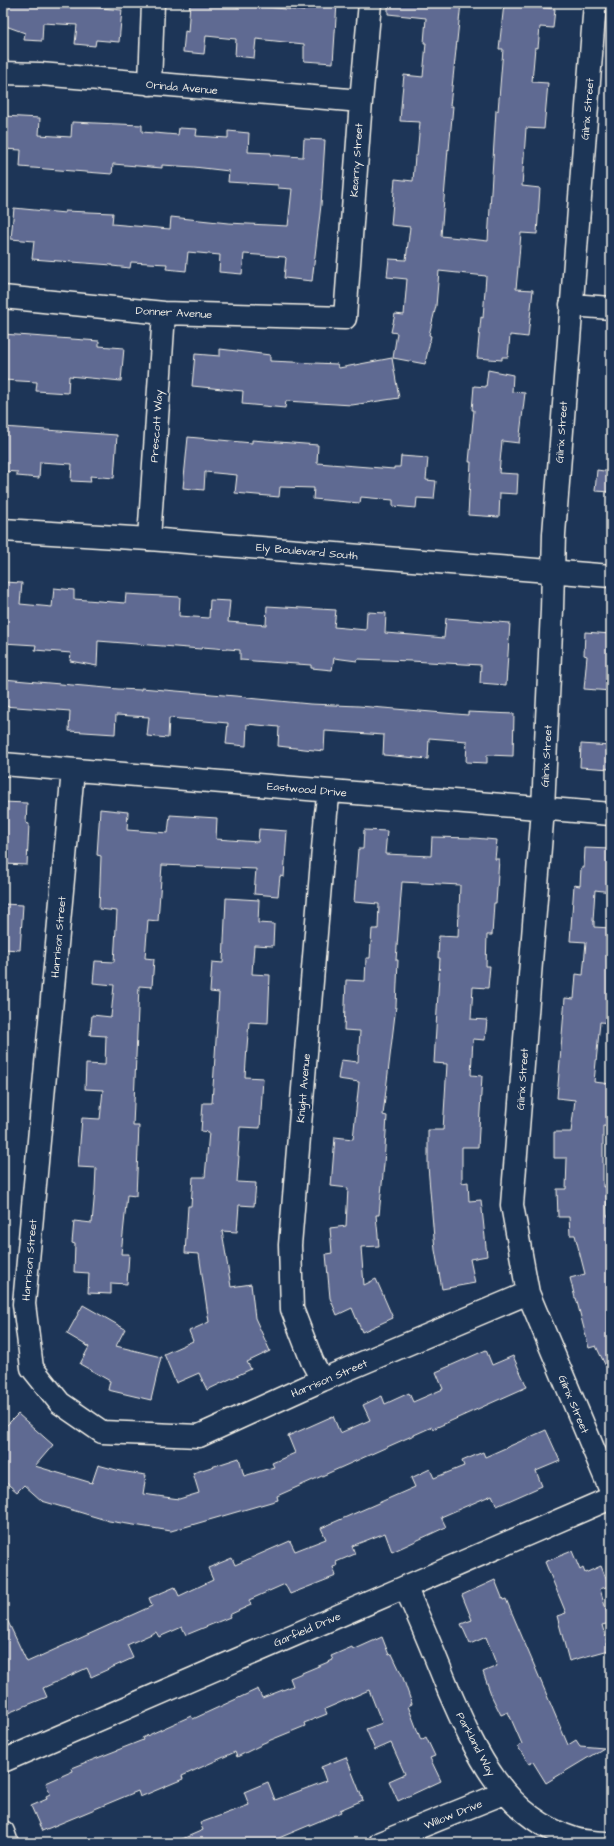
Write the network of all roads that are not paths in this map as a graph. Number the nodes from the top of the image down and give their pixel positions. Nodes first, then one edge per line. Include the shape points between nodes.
1 (153, 3) edge
2 (370, 3) edge
3 (595, 3) edge
4 (3, 73) edge
5 (150, 84) junction
6 (361, 101) junction
7 (3, 297) edge
8 (571, 305) junction
9 (611, 308) edge
10 (164, 313) junction
11 (345, 318) joint
12 (3, 530) edge
13 (149, 539) junction
14 (552, 571) junction
15 (611, 576) edge
16 (3, 764) edge
17 (73, 770) junction
18 (329, 791) junction
19 (543, 809) junction
20 (611, 814) edge
21 (528, 1293) junction
22 (322, 1380) junction
23 (611, 1491) edge
24 (611, 1498) edge
25 (405, 1587) junction
26 (3, 1761) edge
27 (504, 1793) junction
28 (3, 1832) edge
29 (7, 1843) edge
30 (380, 1843) edge
31 (605, 1843) edge

1 - 5 street
2 - 6 street, Kearny Street
3 - 8 street, Gilrix Street
4 - 5 street, Orinda Avenue
5 - 6 street, Orinda Avenue
6 - 11 street, Kearny Street
7 - 10 street, Donner Avenue
8 - 9 street
8 - 14 street, Gilrix Street
10 - 11 street, Donner Avenue
10 - 13 street, Prescott Way
12 - 13 street, Ely Boulevard South
13 - 14 street, Ely Boulevard South
14 - 15 street, Ely Boulevard South
14 - 19 street, Gilrix Street
16 - 17 street, Eastwood Drive
17 - 18 street, Eastwood Drive
17 - 22 street, Harrison Street via 24,1304 32,1368 60,1403 102,1432 199,1436
18 - 19 street, Eastwood Drive
18 - 22 street, Knight Avenue via 290,1245 292,1309
19 - 20 street, Eastwood Drive
19 - 21 street, Gilrix Street via 512,1205
21 - 22 street, Harrison Street
21 - 23 street, Gilrix Street
24 - 25 street, Garfield Drive
25 - 26 street, Garfield Drive
25 - 27 street, Parkland Way via 471,1741
27 - 30 street, Willow Drive
27 - 31 street, Parkland Way via 531,1816 554,1830 576,1839
28 - 29 street

